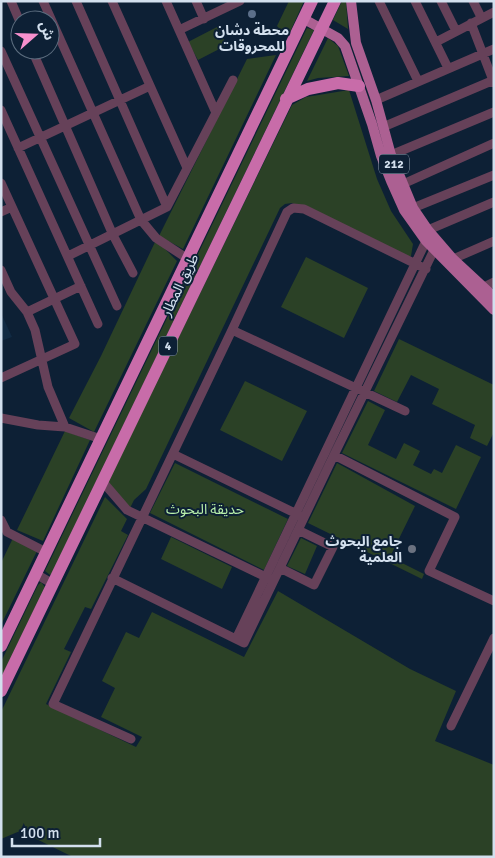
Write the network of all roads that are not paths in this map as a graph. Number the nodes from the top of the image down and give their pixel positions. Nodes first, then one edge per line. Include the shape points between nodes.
1 (43, 1) edge
2 (76, 1) edge
3 (112, 1) edge
4 (166, 1) edge
5 (196, 1) edge
6 (240, 1) edge
7 (312, 1) edge
8 (334, 1) edge
9 (351, 1) edge
10 (379, 1) edge
11 (415, 1) edge
12 (441, 1) edge
13 (473, 1) edge
14 (228, 4) edge
15 (494, 12) edge
16 (481, 17) junction
17 (204, 19) junction
18 (304, 19) junction
19 (471, 23) junction
20 (322, 28) junction
21 (179, 30) junction
22 (456, 31) junction
23 (436, 42) junction
24 (356, 43) junction
25 (345, 46) junction
26 (494, 49) edge
27 (1, 51) edge
28 (482, 54) junction
29 (36, 60) edge
30 (448, 68) junction
31 (233, 80) dead end
32 (493, 81) edge
33 (418, 82) junction
34 (150, 86) junction
35 (359, 86) junction
36 (286, 99) junction
37 (376, 100) junction
38 (120, 101) junction
39 (1, 110) edge
40 (92, 112) junction
41 (216, 112) junction
42 (494, 112) edge
43 (64, 125) junction
44 (383, 128) junction
45 (40, 139) junction
46 (494, 143) edge
47 (18, 148) junction
48 (391, 156) junction
49 (187, 168) junction
50 (494, 175) edge
51 (1, 183) edge
52 (403, 184) junction
53 (494, 202) edge
54 (12, 207) junction
55 (167, 207) junction
56 (413, 208) junction
57 (1, 212) edge
58 (141, 220) junction
59 (428, 230) junction
60 (113, 235) junction
61 (494, 241) edge
62 (426, 242) junction
63 (90, 245) junction
64 (434, 250) junction
65 (68, 256) junction
66 (188, 259) junction
67 (453, 259) junction
68 (416, 264) junction
69 (426, 269) junction
70 (1, 270) edge
71 (133, 274) dead end
72 (494, 282) edge
73 (81, 286) junction
74 (484, 287) junction
75 (494, 297) edge
76 (54, 299) junction
77 (117, 306) dead end
78 (494, 310) edge
79 (26, 312) junction
80 (98, 324) dead end
81 (232, 330) junction
82 (42, 360) junction
83 (1, 378) edge
84 (361, 389) junction
85 (405, 411) dead end
86 (1, 418) edge
87 (64, 427) junction
88 (101, 440) junction
89 (173, 454) junction
90 (334, 455) junction
91 (102, 481) junction
92 (142, 516) junction
93 (300, 516) junction
94 (1, 520) edge
95 (298, 530) junction
96 (46, 552) junction
97 (280, 568) junction
98 (36, 574) junction
99 (112, 578) junction
100 (270, 579) junction
101 (53, 584) junction
102 (494, 601) edge
103 (494, 638) edge
104 (1, 646) edge
105 (1, 690) edge
106 (450, 726) dead end
107 (131, 739) dead end

1 - 40 street
2 - 38 street
3 - 34 street
4 - 21 street
5 - 17 street
6 - 14 street
7 - 18 highway, طريق المطار
8 - 20 highway, طريق المطار / 4
9 - 24 main road, 212
10 - 33 street
11 - 23 street
12 - 22 street
13 - 16 street
14 - 17 street
15 - 16 street
16 - 19 street
17 - 21 street
18 - 20 main road
18 - 66 highway, طريق المطار / 4
19 - 22 street
19 - 28 street
20 - 25 main road
20 - 36 highway, طريق المطار / 4
21 - 41 street
22 - 23 street
23 - 30 street
24 - 25 main road
24 - 37 main road, 212
25 - 35 main road, 212
26 - 28 street
27 - 45 street
28 - 30 street
28 - 32 street
29 - 43 street
30 - 33 street
31 - 41 street
32 - 44 street
33 - 37 street
34 - 38 street
34 - 49 street
35 - 36 highway via 338,83 308,89
35 - 62 main road, 212 via 390,181 404,210
36 - 91 highway, طريق المطار / 4
37 - 44 main road, 212
38 - 40 street
38 - 55 street
39 - 47 street
40 - 43 street
40 - 58 street
41 - 49 street
42 - 48 street
43 - 45 street
43 - 60 street
44 - 48 main road, 212
45 - 47 street
45 - 63 street
46 - 52 street
47 - 65 street
48 - 52 main road, 212
49 - 55 street
50 - 56 street
51 - 54 street
52 - 56 main road, 212
53 - 59 street
54 - 57 street
54 - 76 street
55 - 58 street
56 - 59 main road, 212
58 - 60 street
58 - 66 street via 156,238
59 - 67 main road, 212
60 - 63 street
60 - 71 street
61 - 67 street
62 - 64 main road, 212
62 - 68 street
63 - 65 street
63 - 77 street
64 - 69 street
64 - 78 main road, 212
65 - 73 street
66 - 88 highway, طريق المطار / 4
67 - 74 main road, 212
68 - 69 street
68 - 81 street via 304,209 293,208 287,212
68 - 84 street
69 - 84 street
70 - 79 street via 11,292
72 - 74 street
73 - 76 street
73 - 80 street
74 - 75 main road, 212
76 - 79 street
76 - 82 street via 75,344
79 - 82 street via 35,330
81 - 84 street
81 - 89 street
82 - 83 street
82 - 87 street via 48,387
84 - 85 street
84 - 90 street
84 - 93 street
86 - 87 street
87 - 88 street
88 - 96 highway, طريق المطار / 4
89 - 92 street
89 - 93 street
90 - 93 street
90 - 102 street via 455,517 429,571
91 - 92 street via 127,510
91 - 101 highway, طريق المطار / 4
92 - 99 street
92 - 100 street
93 - 95 street
93 - 100 street
94 - 96 street via 7,532
95 - 97 street
95 - 97 street via 333,547 314,585
96 - 98 highway, طريق المطار / 4
97 - 100 street
98 - 101 street
98 - 104 highway, طريق المطار / 4
99 - 100 street via 244,643
99 - 107 street via 53,704
101 - 105 highway, طريق المطار / 4
103 - 106 street

